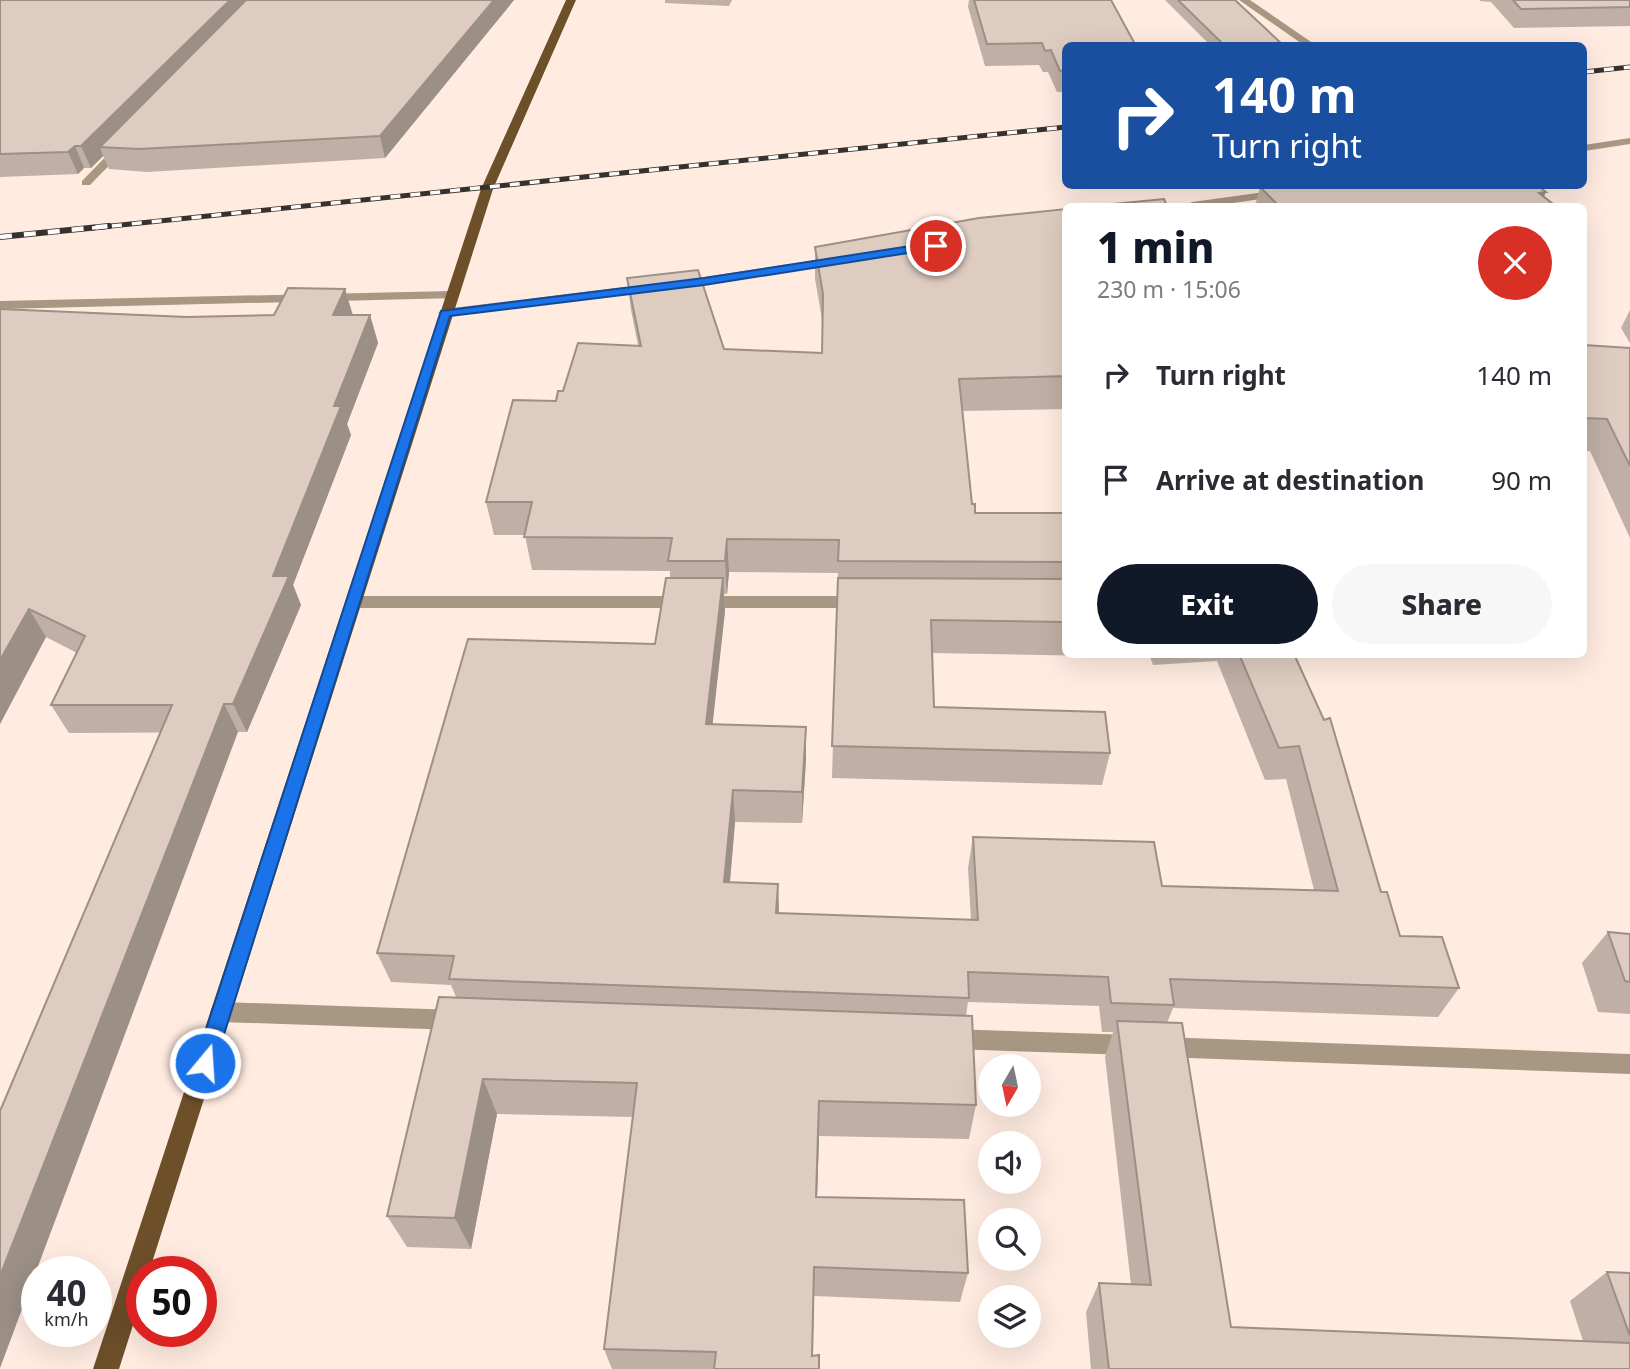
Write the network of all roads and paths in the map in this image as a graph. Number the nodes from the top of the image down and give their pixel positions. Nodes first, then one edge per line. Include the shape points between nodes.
1 (571, 0) edge
2 (1244, 0) edge
3 (1306, 42) edge
4 (133, 135) edge
5 (1630, 141) edge
6 (1587, 148) edge
7 (86, 183) dead end
8 (1308, 189) edge
9 (1213, 203) edge
10 (851, 259) edge
11 (452, 295) junction
12 (8, 309) edge
13 (445, 313) junction
14 (354, 602) junction
15 (870, 603) edge
16 (221, 1012) junction
17 (472, 1021) edge
18 (933, 1038) edge
19 (1630, 1064) edge
20 (106, 1369) edge

1 - 11 main road via 553,32 508,152 487,188
2 - 3 street
4 - 7 street
5 - 6 street
8 - 9 street
10 - 13 street
11 - 12 street
11 - 13 main road
13 - 14 main road
14 - 15 street
14 - 16 main road
16 - 17 street
16 - 20 main road
18 - 19 street

